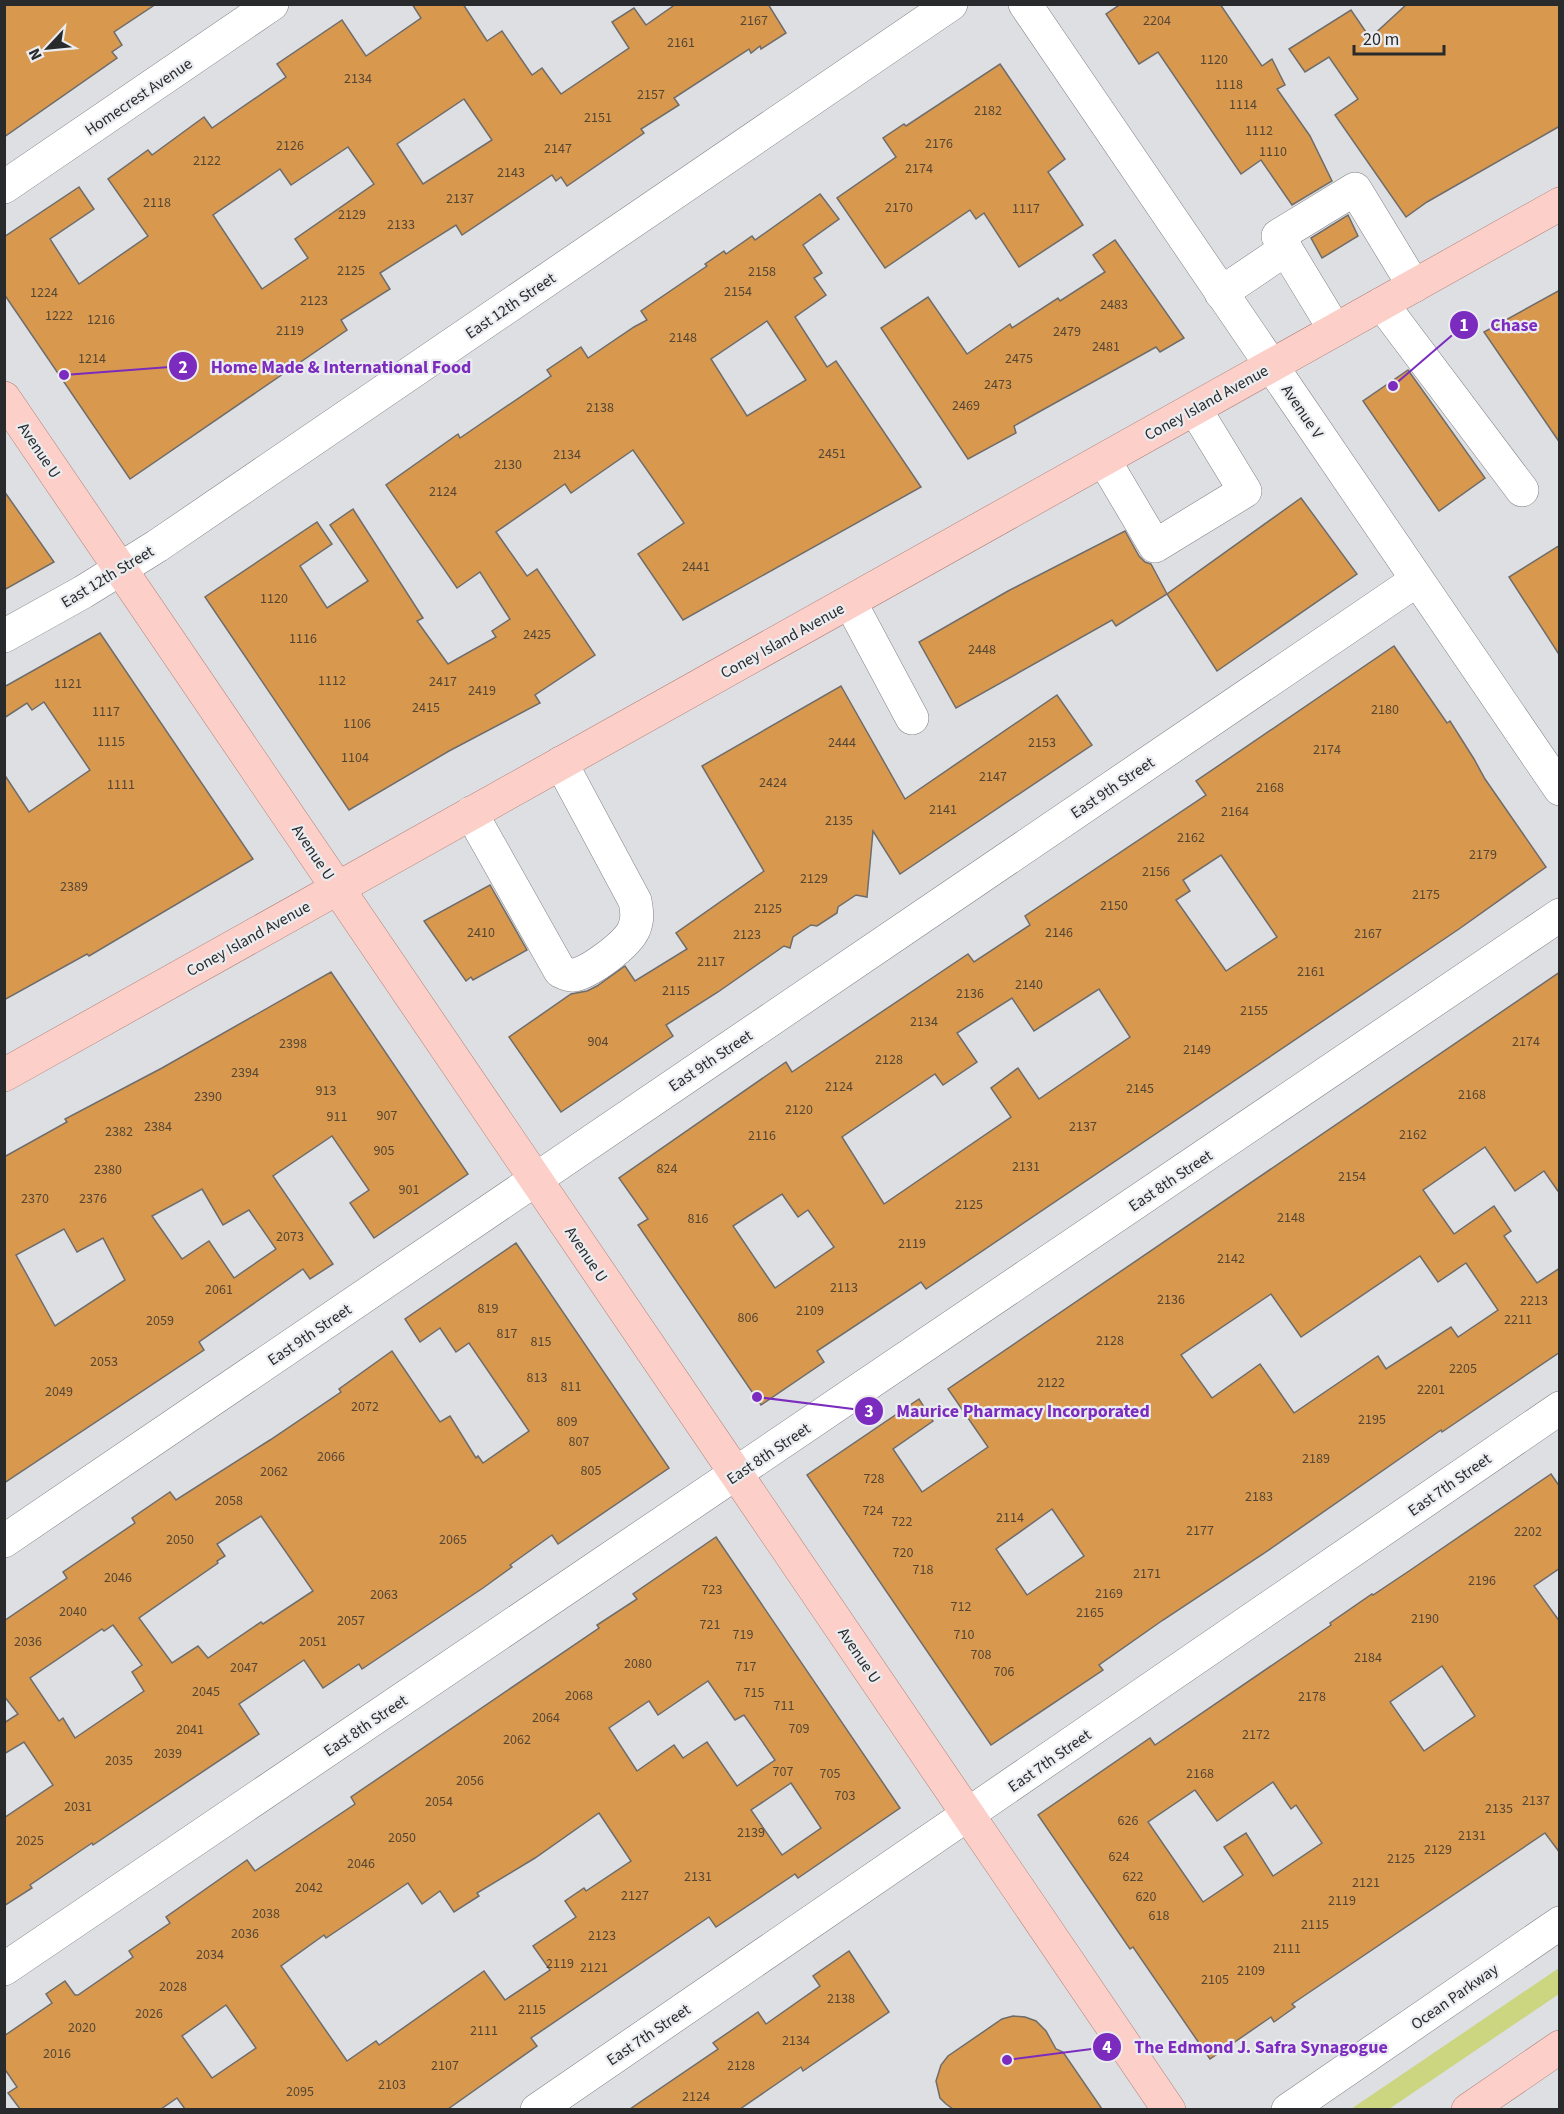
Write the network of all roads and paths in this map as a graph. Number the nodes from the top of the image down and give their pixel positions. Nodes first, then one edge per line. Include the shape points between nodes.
1 (272, 4) edge
2 (951, 4) edge
3 (1025, 4) edge
4 (4, 187) edge
5 (1560, 204) edge
6 (1286, 249) junction
7 (1414, 286) junction
8 (1221, 293) junction
9 (1382, 304) junction
10 (1335, 330) junction
11 (1272, 366) junction
12 (4, 398) edge
13 (1195, 409) junction
14 (1104, 460) junction
15 (1522, 490) dead end
16 (121, 568) junction
17 (1417, 580) junction
18 (850, 602) junction
19 (4, 636) edge
20 (912, 718) dead end
21 (561, 763) junction
22 (1560, 789) edge
23 (471, 813) junction
24 (338, 887) junction
25 (1560, 915) edge
26 (4, 1076) edge
27 (536, 1179) junction
28 (1560, 1408) edge
29 (736, 1474) junction
30 (4, 1541) edge
31 (969, 1815) junction
32 (1560, 1923) edge
33 (4, 1969) edge
34 (1560, 2047) edge
35 (537, 2109) edge
36 (1169, 2109) edge
37 (1288, 2109) edge
38 (1468, 2109) edge

1 - 4 street, Homecrest Avenue
2 - 16 street, East 12th Street
3 - 8 street, Avenue V
5 - 7 main road, Coney Island Avenue
6 - 7 street via 1278,236 1355,189
6 - 8 street
6 - 10 street
7 - 9 main road, Coney Island Avenue
8 - 11 street, Avenue V
9 - 10 main road, Coney Island Avenue
9 - 15 street
10 - 11 main road, Coney Island Avenue
11 - 13 main road, Coney Island Avenue
11 - 17 street, Avenue V
12 - 16 main road, Avenue U
13 - 14 main road, Coney Island Avenue
13 - 14 street via 1245,491 1155,546
14 - 18 main road, Coney Island Avenue
16 - 19 street, East 12th Street
16 - 24 main road, Avenue U
17 - 22 street, Avenue V
17 - 27 street, East 9th Street
18 - 20 street
18 - 21 main road, Coney Island Avenue
21 - 23 main road, Coney Island Avenue
21 - 23 street via 635,901 638,915 623,945 592,966 574,975 560,971
23 - 24 main road, Coney Island Avenue
24 - 26 main road, Coney Island Avenue
24 - 27 main road, Avenue U
25 - 29 street, East 8th Street
27 - 29 main road, Avenue U
27 - 30 street, East 9th Street
28 - 31 street, East 7th Street
29 - 31 main road, Avenue U
29 - 33 street, East 8th Street
31 - 35 street, East 7th Street
31 - 36 main road, Avenue U
32 - 37 street, Ocean Parkway
34 - 38 main road

